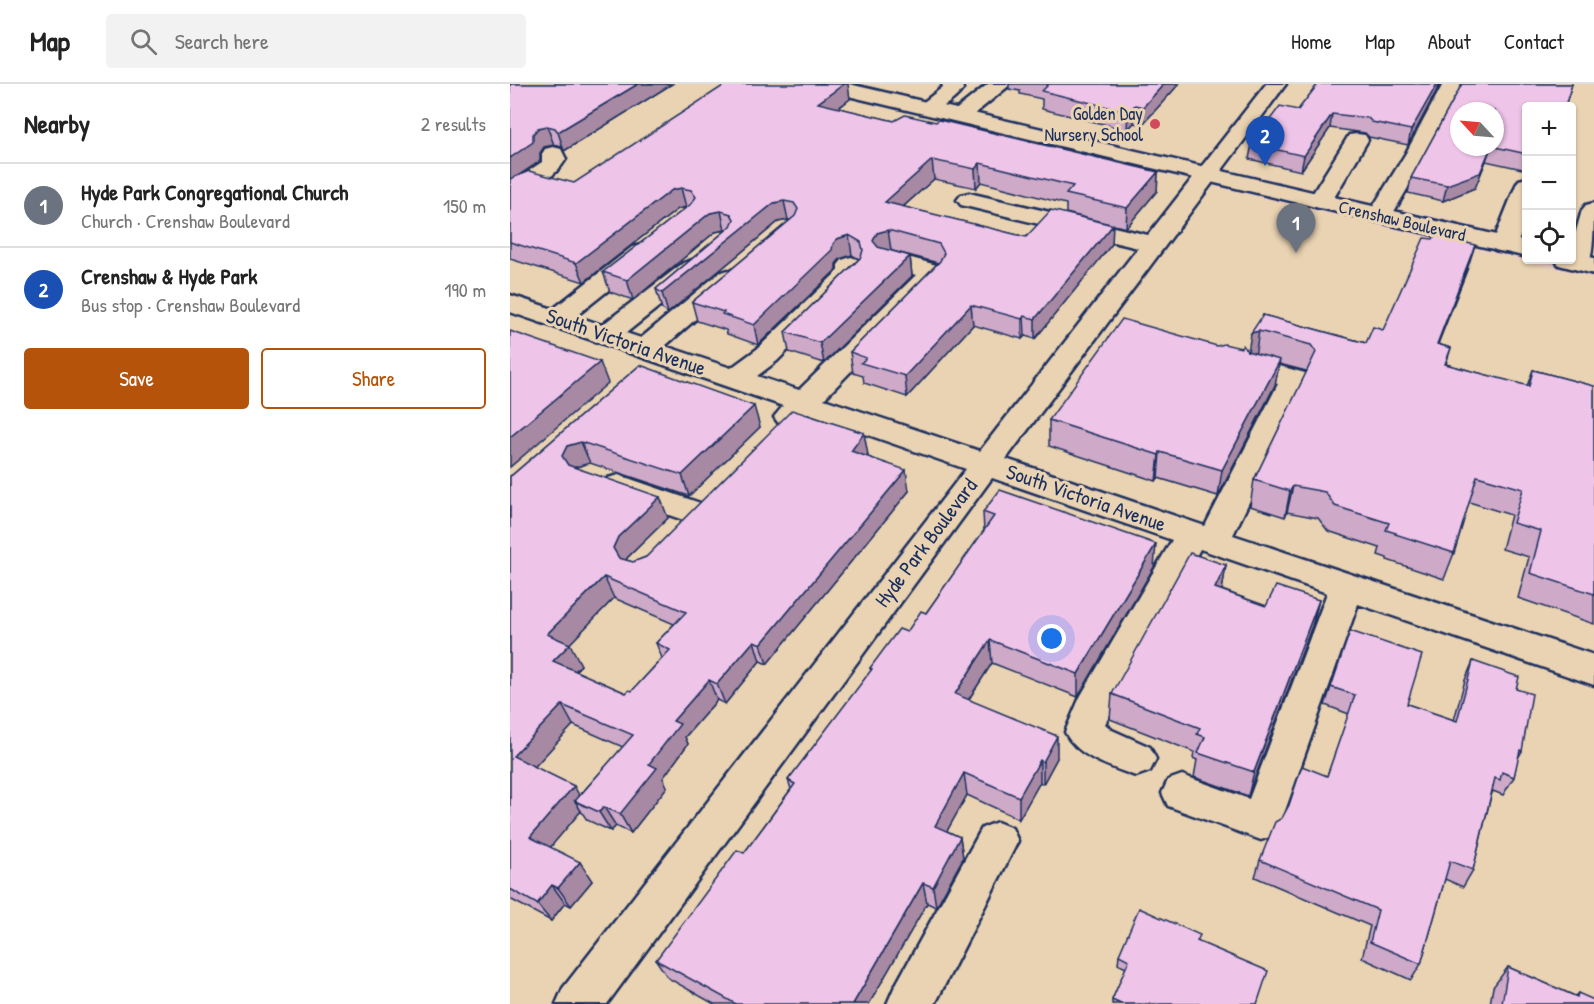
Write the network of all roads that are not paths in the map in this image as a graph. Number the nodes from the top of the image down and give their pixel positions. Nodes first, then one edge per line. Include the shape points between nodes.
1 (823, 84) edge
2 (952, 84) edge
3 (1001, 84) edge
4 (1276, 84) edge
5 (1453, 84) edge
6 (926, 108) junction
7 (960, 116) junction
8 (1358, 140) edge
9 (553, 154) edge
10 (1207, 175) junction
11 (510, 193) edge
12 (969, 200) dead end
13 (1590, 200) edge
14 (1320, 201) junction
15 (1523, 210) edge
16 (1380, 216) junction
17 (659, 237) edge
18 (1154, 244) junction
19 (1516, 247) edge
20 (709, 254) edge
21 (890, 259) edge
22 (1580, 262) edge
23 (851, 265) edge
24 (743, 266) edge
25 (510, 303) edge
26 (556, 319) junction
27 (606, 336) junction
28 (654, 352) junction
29 (1254, 368) edge
30 (633, 379) edge
31 (735, 379) junction
32 (803, 402) junction
33 (765, 441) edge
34 (986, 464) junction
35 (589, 476) edge
36 (719, 489) edge
37 (695, 513) junction
38 (672, 537) edge
39 (1203, 537) junction
40 (1347, 586) junction
41 (1594, 670) edge
42 (1136, 759) dead end
43 (1182, 793) dead end
44 (997, 841) dead end
45 (579, 1004) edge
46 (909, 1004) edge

1 - 6 street, Crenshaw Boulevard
2 - 6 street via 953,89
3 - 7 street
4 - 10 street, Hyde Park Boulevard
5 - 16 street
6 - 7 street, Crenshaw Boulevard
7 - 10 street, Crenshaw Boulevard
8 - 14 street
9 - 11 street via 551,166
10 - 14 street, Crenshaw Boulevard
10 - 18 street, Hyde Park Boulevard
12 - 18 street
13 - 22 street
14 - 16 street, Crenshaw Boulevard
15 - 19 street
16 - 19 street, Crenshaw Boulevard
17 - 26 street
18 - 34 street, Hyde Park Boulevard via 1105,330
20 - 27 street
21 - 32 street via 931,274
23 - 31 street via 851,273 843,281 767,355
24 - 28 street
25 - 26 street, South Victoria Avenue
26 - 27 street, South Victoria Avenue
27 - 28 street, South Victoria Avenue
28 - 30 street
28 - 31 street, South Victoria Avenue
29 - 39 street via 1296,379
31 - 32 street, South Victoria Avenue
32 - 33 street
32 - 34 street, South Victoria Avenue
34 - 39 street, South Victoria Avenue
34 - 45 street, Hyde Park Boulevard
35 - 37 street
36 - 37 street
37 - 38 street
39 - 40 street, South Victoria Avenue
39 - 42 street via 1176,559 1088,715 1084,732
40 - 41 street, South Victoria Avenue
40 - 43 street via 1261,822
44 - 46 street

